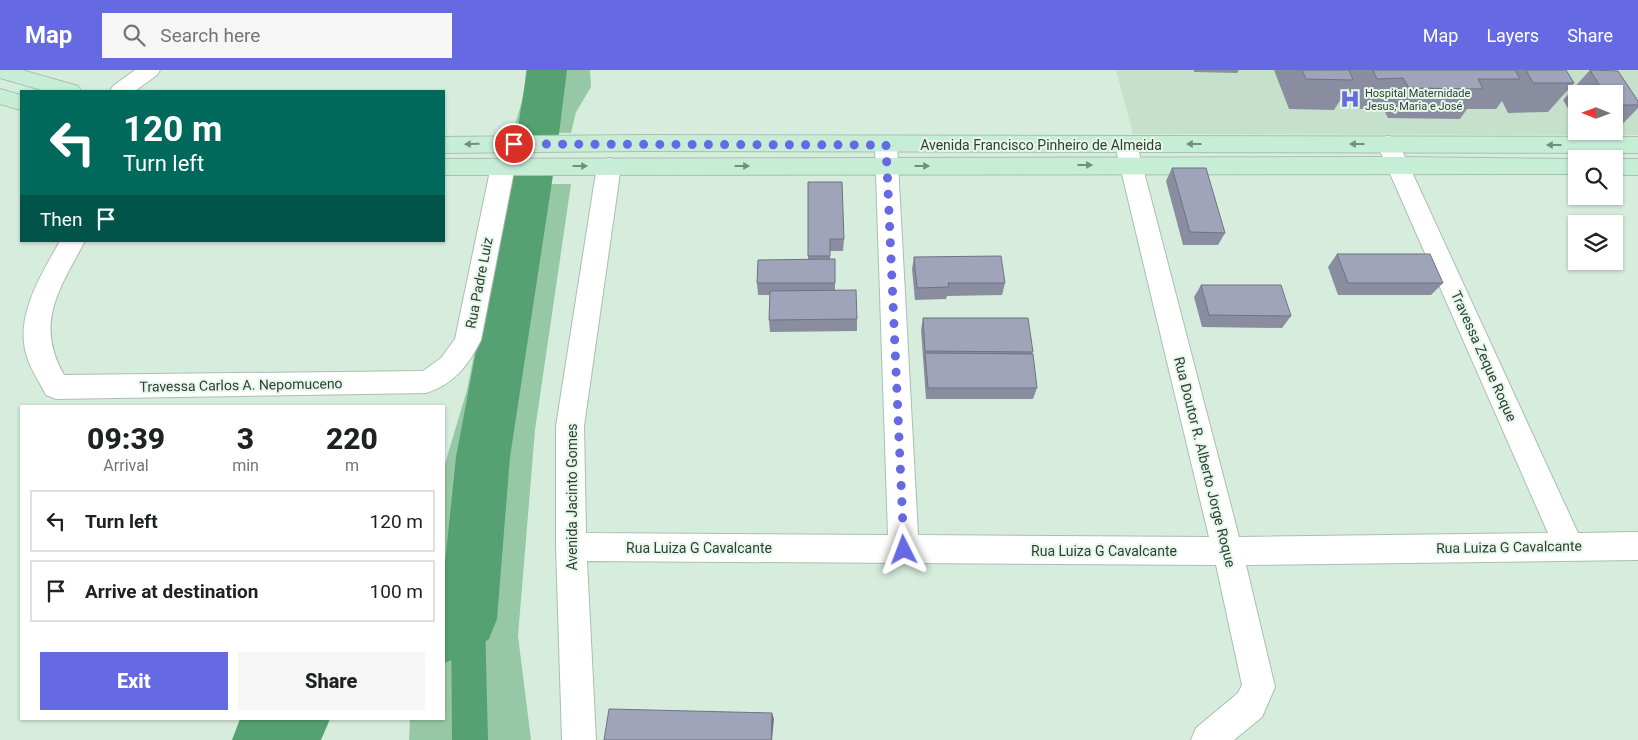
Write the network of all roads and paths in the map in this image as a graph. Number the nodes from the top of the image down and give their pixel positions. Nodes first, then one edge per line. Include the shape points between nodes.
1 (150, 70) edge
2 (0, 71) edge
3 (66, 90) edge
4 (122, 90) edge
5 (0, 96) edge
6 (20, 103) edge
7 (550, 143) junction
8 (445, 144) edge
9 (1638, 145) edge
10 (1393, 154) junction
11 (887, 155) junction
12 (1129, 155) junction
13 (1568, 165) edge
14 (445, 166) edge
15 (503, 166) junction
16 (546, 166) junction
17 (609, 166) junction
18 (1623, 167) edge
19 (1638, 167) edge
20 (72, 242) edge
21 (426, 382) joint
22 (1569, 546) junction
23 (1638, 546) edge
24 (571, 547) junction
25 (904, 550) junction
26 (1228, 551) junction
27 (579, 740) edge
28 (1208, 740) edge

1 - 4 street
2 - 3 main road
5 - 6 main road
7 -> 8 main road, Avenida Francisco Pinheiro de Almeida
7 - 11 main road, Avenida Francisco Pinheiro de Almeida
7 - 16 main road
9 -> 10 main road, Avenida Francisco Pinheiro de Almeida
10 - 12 main road, Avenida Francisco Pinheiro de Almeida
10 - 13 main road, Avenida Francisco Pinheiro de Almeida
10 - 22 street, Travessa Zeque Roque
11 - 12 main road, Avenida Francisco Pinheiro de Almeida
17 -> 11 main road, Avenida Francisco Pinheiro de Almeida
11 - 25 street
12 - 26 street, Rua Doutor R. Alberto Jorge Roque
14 - 15 main road, Avenida Francisco Pinheiro de Almeida
15 - 16 main road, Avenida Francisco Pinheiro de Almeida
15 - 21 street, Rua Padre Luiz via 468,340 445,372
16 -> 17 main road, Avenida Francisco Pinheiro de Almeida
17 - 24 street, Avenida Jacinto Gomes via 570,426
18 - 19 main road
20 - 21 street, Travessa Carlos A. Nepomuceno via 50,282 36,332 41,357 56,387
22 - 23 street, Rua Luiza G Cavalcante
22 - 26 street, Rua Luiza G Cavalcante
24 - 25 street, Rua Luiza G Cavalcante
24 - 27 street, Avenida Jacinto Gomes
25 - 26 street, Rua Luiza G Cavalcante
26 - 28 street, Rua Doutor R. Alberto Jorge Roque via 1259,687 1250,705

